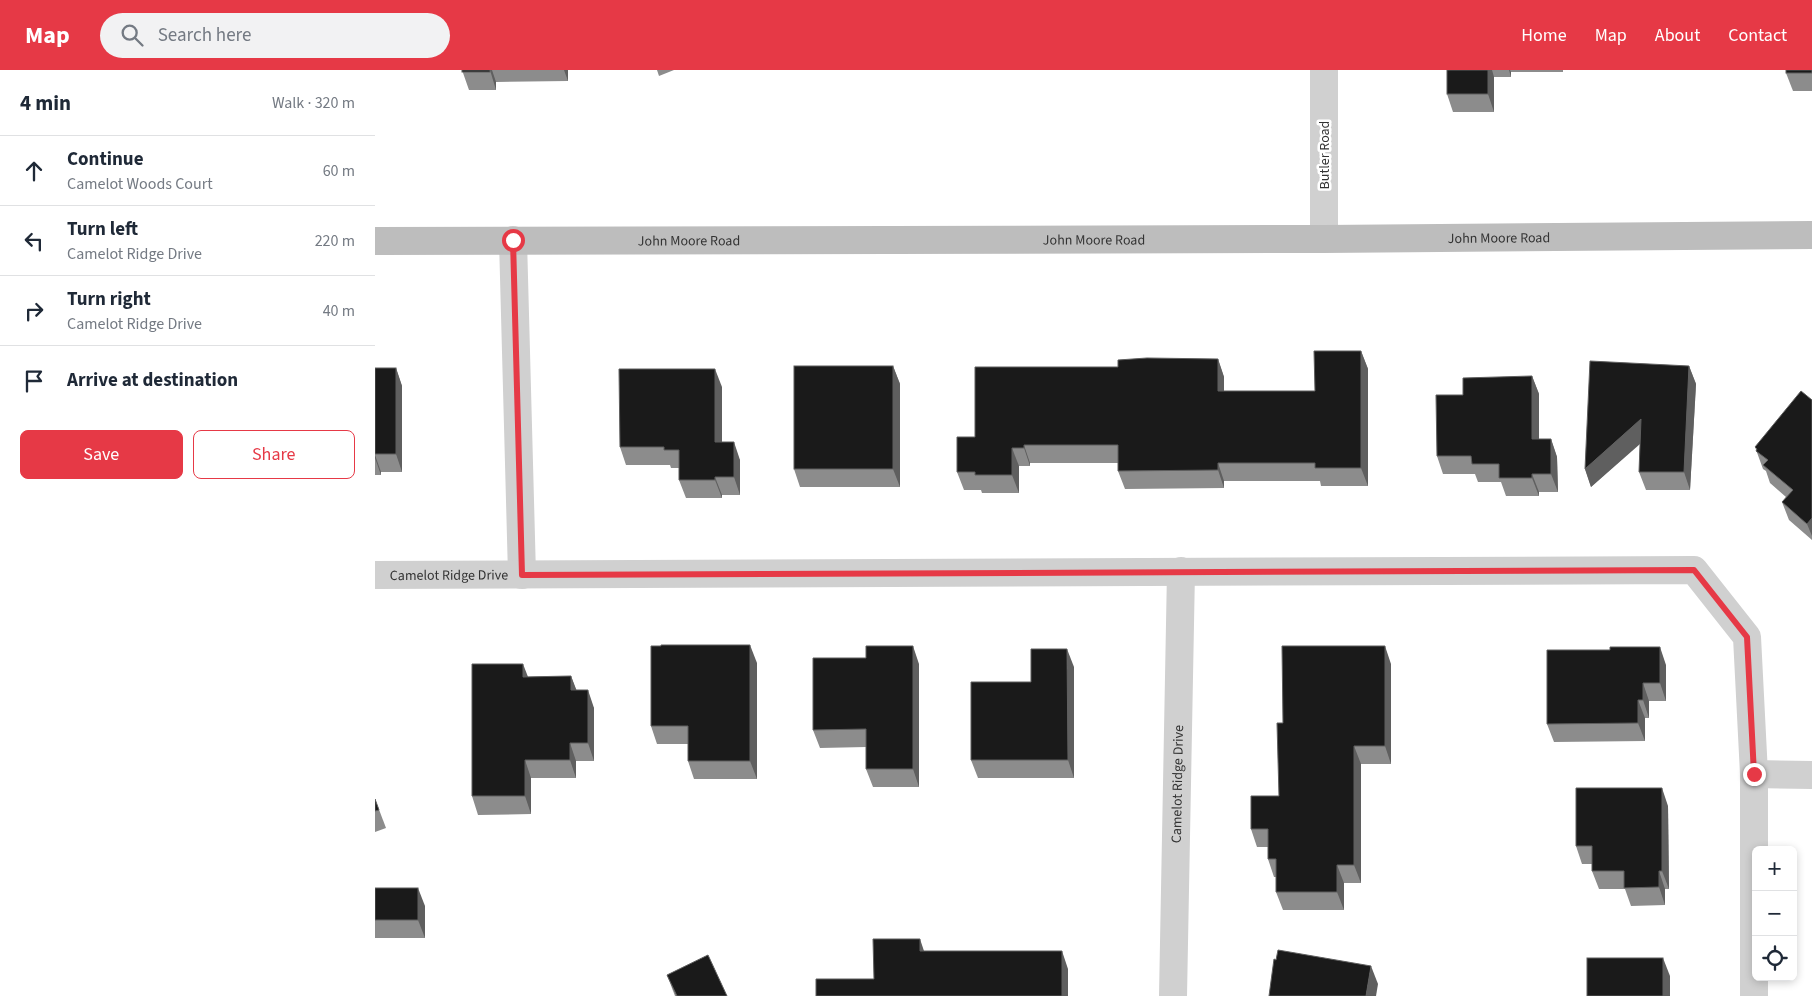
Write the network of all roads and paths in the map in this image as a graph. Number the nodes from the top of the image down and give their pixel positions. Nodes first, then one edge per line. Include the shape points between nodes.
1 (1324, 70) edge
2 (1812, 236) edge
3 (1324, 239) junction
4 (513, 240) junction
5 (375, 241) edge
6 (1181, 571) junction
7 (375, 575) edge
8 (522, 575) junction
9 (1754, 774) junction
10 (1812, 775) edge
11 (1173, 996) edge
12 (1754, 996) edge

1 - 3 street, Butler Road
2 - 3 street, John Moore Road
3 - 4 street, John Moore Road
4 - 5 street, John Moore Road
4 - 8 street
6 - 8 street, Camelot Ridge Drive
6 - 9 street, Camelot Ridge Drive via 1694,570 1747,637
6 - 11 street, Camelot Ridge Drive
7 - 8 street, Camelot Ridge Drive
9 - 10 street
9 - 12 street, Camelot Ridge Drive

